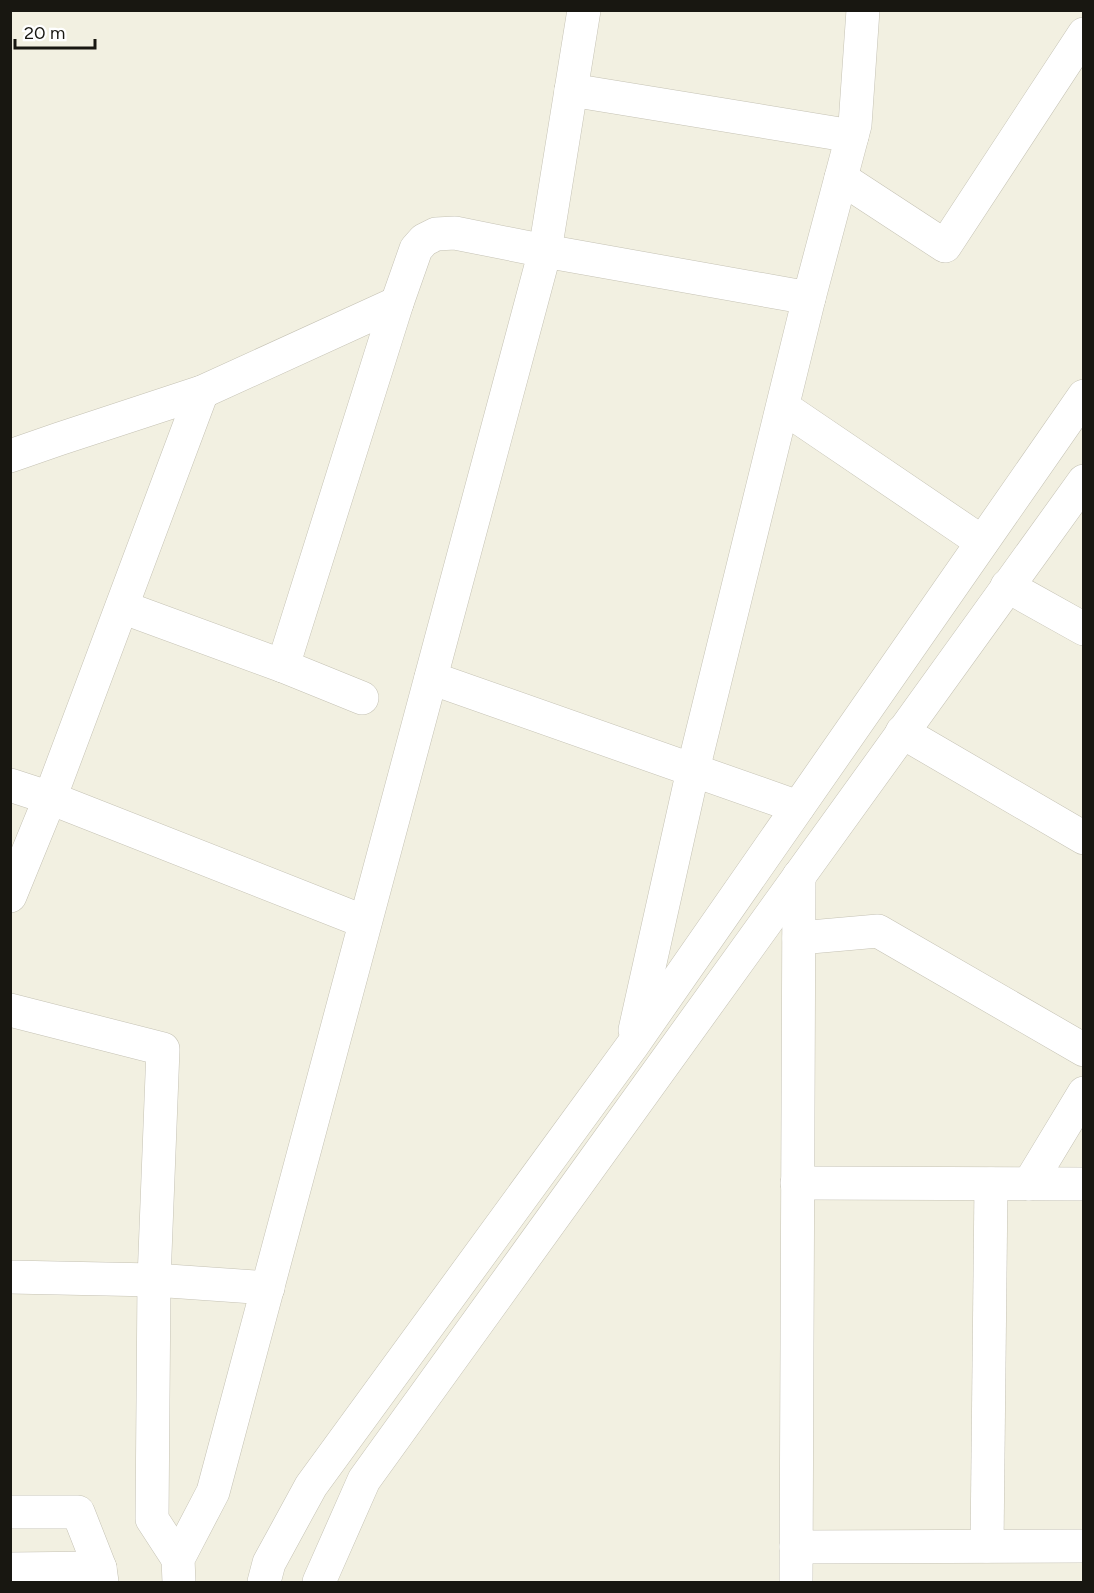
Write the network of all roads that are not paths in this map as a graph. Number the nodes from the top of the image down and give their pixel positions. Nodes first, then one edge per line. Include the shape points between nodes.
1 (584, 10) edge
2 (863, 10) edge
3 (1083, 34) edge
4 (1073, 74) edge
5 (571, 90) junction
6 (852, 136) junction
7 (841, 178) junction
8 (545, 251) junction
9 (809, 298) junction
10 (398, 303) junction
11 (202, 392) junction
12 (1083, 396) edge
13 (783, 407) junction
14 (10, 456) edge
15 (1083, 481) edge
16 (982, 542) junction
17 (1007, 586) junction
18 (122, 607) junction
19 (1083, 629) edge
20 (283, 666) junction
21 (431, 678) junction
22 (362, 698) dead end
23 (902, 732) junction
24 (693, 770) junction
25 (10, 784) edge
26 (50, 798) junction
27 (798, 807) junction
28 (1083, 838) edge
29 (799, 876) junction
30 (10, 896) edge
31 (365, 922) junction
32 (799, 938) junction
33 (10, 1010) edge
34 (632, 1046) junction
35 (1083, 1050) edge
36 (1083, 1093) edge
37 (797, 1183) junction
38 (991, 1184) junction
39 (1029, 1184) junction
40 (1083, 1184) edge
41 (10, 1277) edge
42 (154, 1280) junction
43 (268, 1288) junction
44 (10, 1512) edge
45 (987, 1546) junction
46 (1083, 1546) edge
47 (796, 1547) junction
48 (10, 1569) edge
49 (178, 1571) edge
50 (101, 1575) edge
51 (264, 1582) edge
52 (319, 1582) edge
53 (796, 1582) edge

1 - 5 street
2 - 6 street
3 - 4 street
4 - 7 street via 945,246
5 - 6 street
5 - 8 street
6 - 7 street
7 - 9 street
8 - 9 street
8 - 10 street via 455,233 436,234 416,249
8 - 21 street
9 - 13 street
10 - 11 street
10 - 20 street
11 - 14 street
11 - 18 street
12 - 16 street
13 - 16 street
13 - 24 street
15 - 17 street
16 - 27 street
17 - 19 street
17 - 23 street
18 - 20 street
18 - 26 street
20 - 22 street
21 - 24 street
21 - 31 street
23 - 28 street
23 - 29 street
24 - 27 street
24 - 34 street
25 - 26 street
26 - 30 street
26 - 31 street
27 - 34 street
29 - 32 street
29 - 52 street via 364,1480
31 - 43 street
32 - 35 street via 878,931
32 - 37 street
33 - 42 street via 163,1049
34 - 51 street via 311,1486 269,1563
36 - 39 street
37 - 38 street
37 - 47 street
38 - 39 street
38 - 45 street
39 - 40 street
41 - 42 street
42 - 43 street
42 - 49 street via 152,1519
43 - 49 street via 213,1492
44 - 50 street via 78,1512
45 - 46 street
45 - 47 street
47 - 53 street
48 - 50 street

